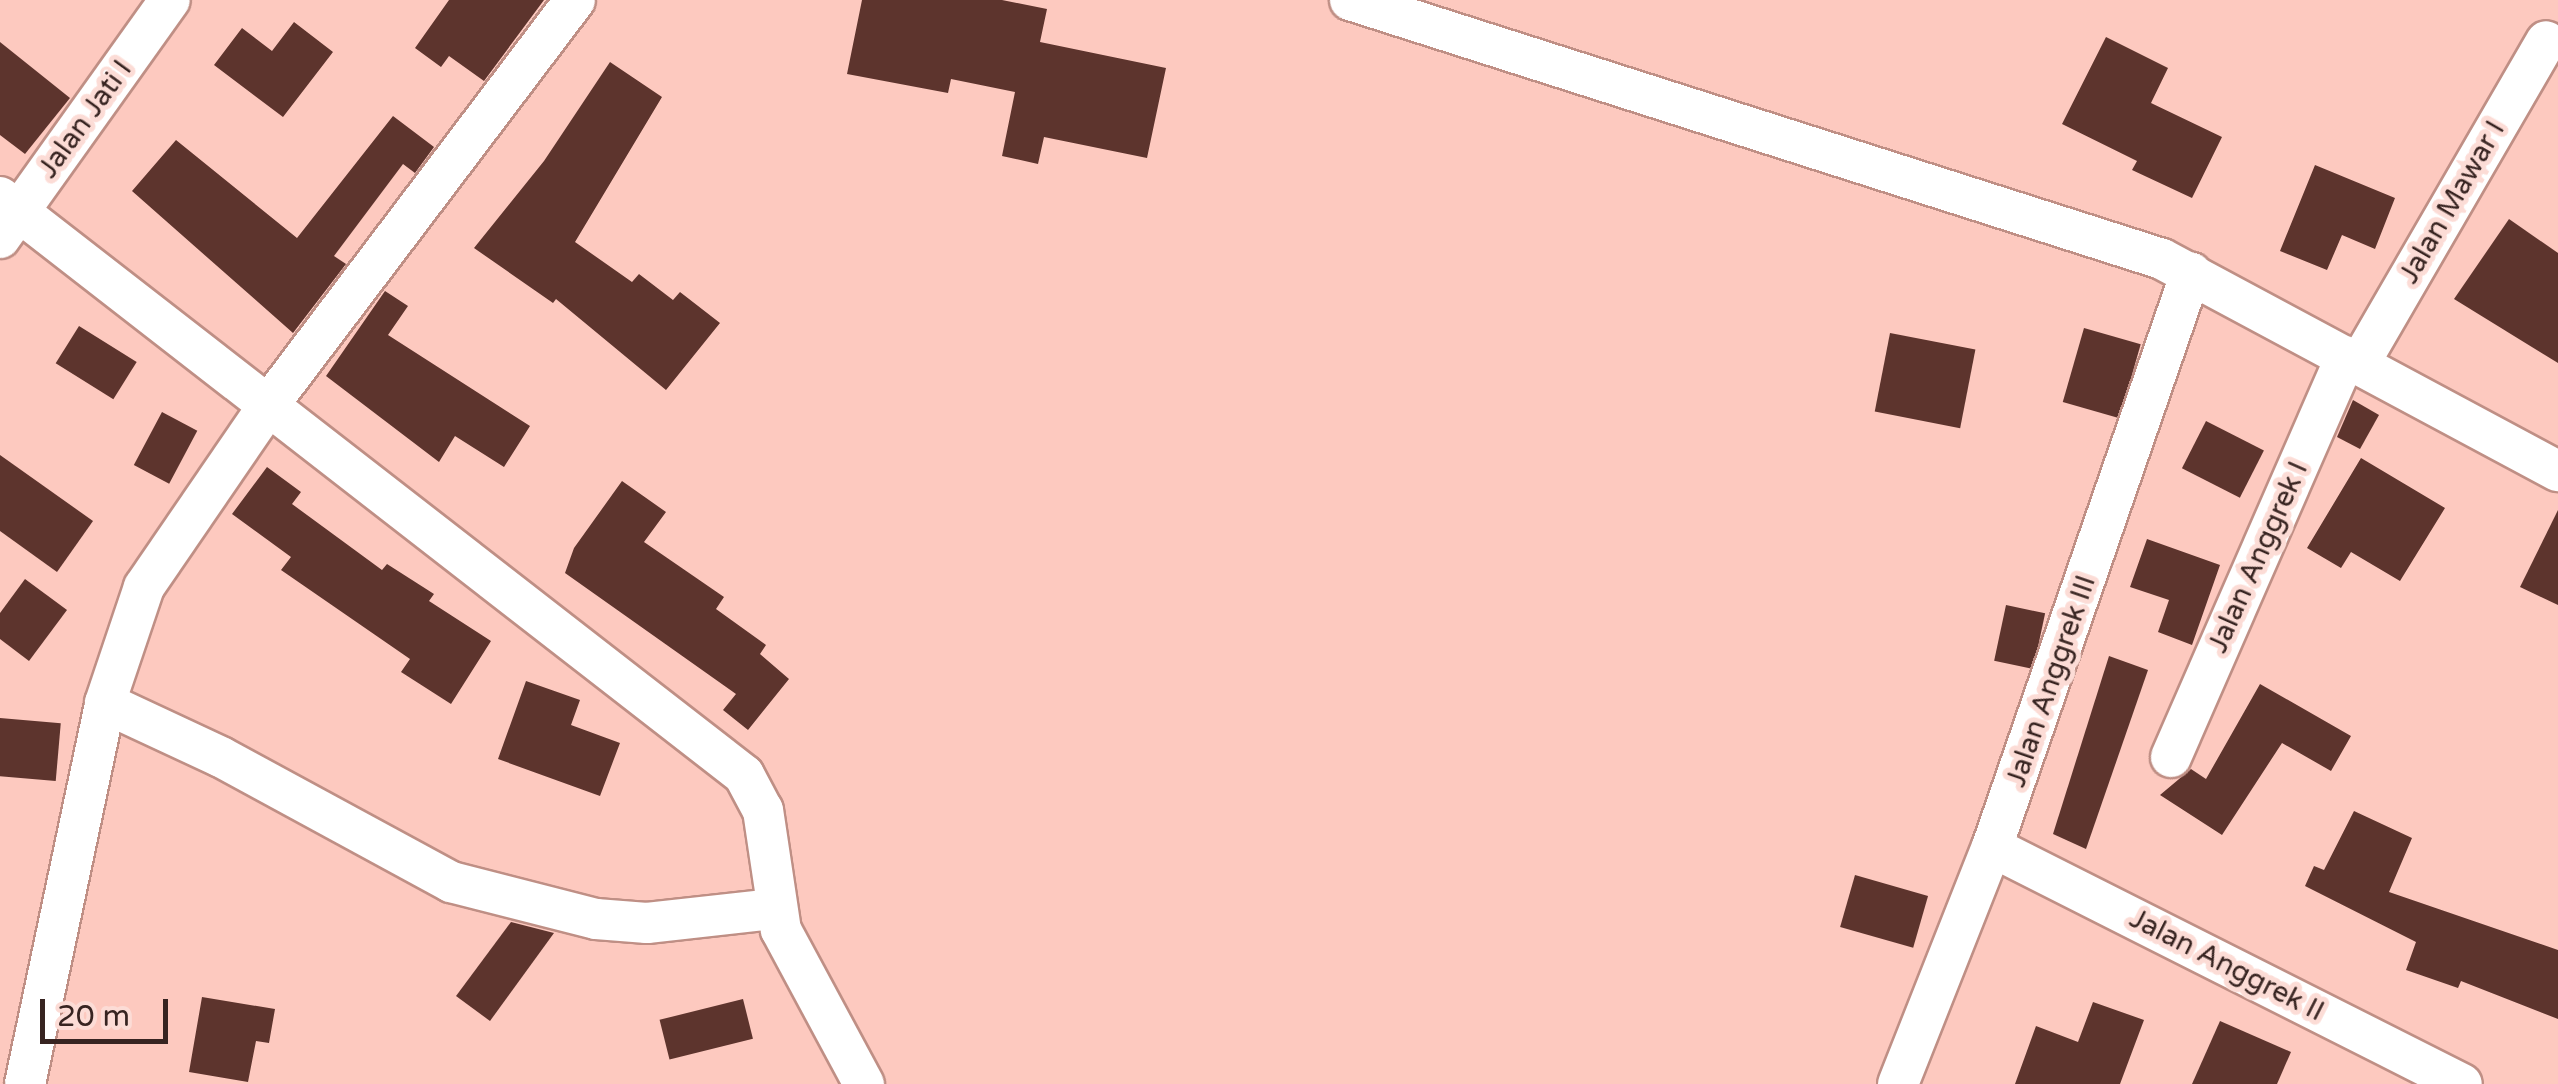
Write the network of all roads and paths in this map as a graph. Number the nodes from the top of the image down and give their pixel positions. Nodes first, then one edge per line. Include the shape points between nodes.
1 (170, 0) edge
2 (575, 0) edge
3 (1350, 0) edge
4 (2546, 41) dead end
5 (6, 215) edge
6 (2191, 273) junction
7 (2352, 360) junction
8 (270, 403) junction
9 (2558, 470) edge
10 (104, 703) junction
11 (2170, 757) dead end
12 (1992, 847) junction
13 (774, 909) junction
14 (25, 1084) edge
15 (864, 1084) edge
16 (1898, 1084) edge
17 (2462, 1084) edge

1 - 5 street, Jalan Jati I
2 - 8 street
3 - 6 street
4 - 7 street, Jalan Mawar I
5 - 8 street
6 - 7 street
6 - 12 street, Jalan Anggrek III
7 - 9 street
7 - 11 street, Jalan Anggrek I
8 - 10 street via 144,587
8 - 13 street via 744,776 763,810
10 - 13 street via 451,882 596,920 647,923
10 - 14 street
12 - 16 street, Jalan Anggrek III
12 - 17 street, Jalan Anggrek II
13 - 15 street

